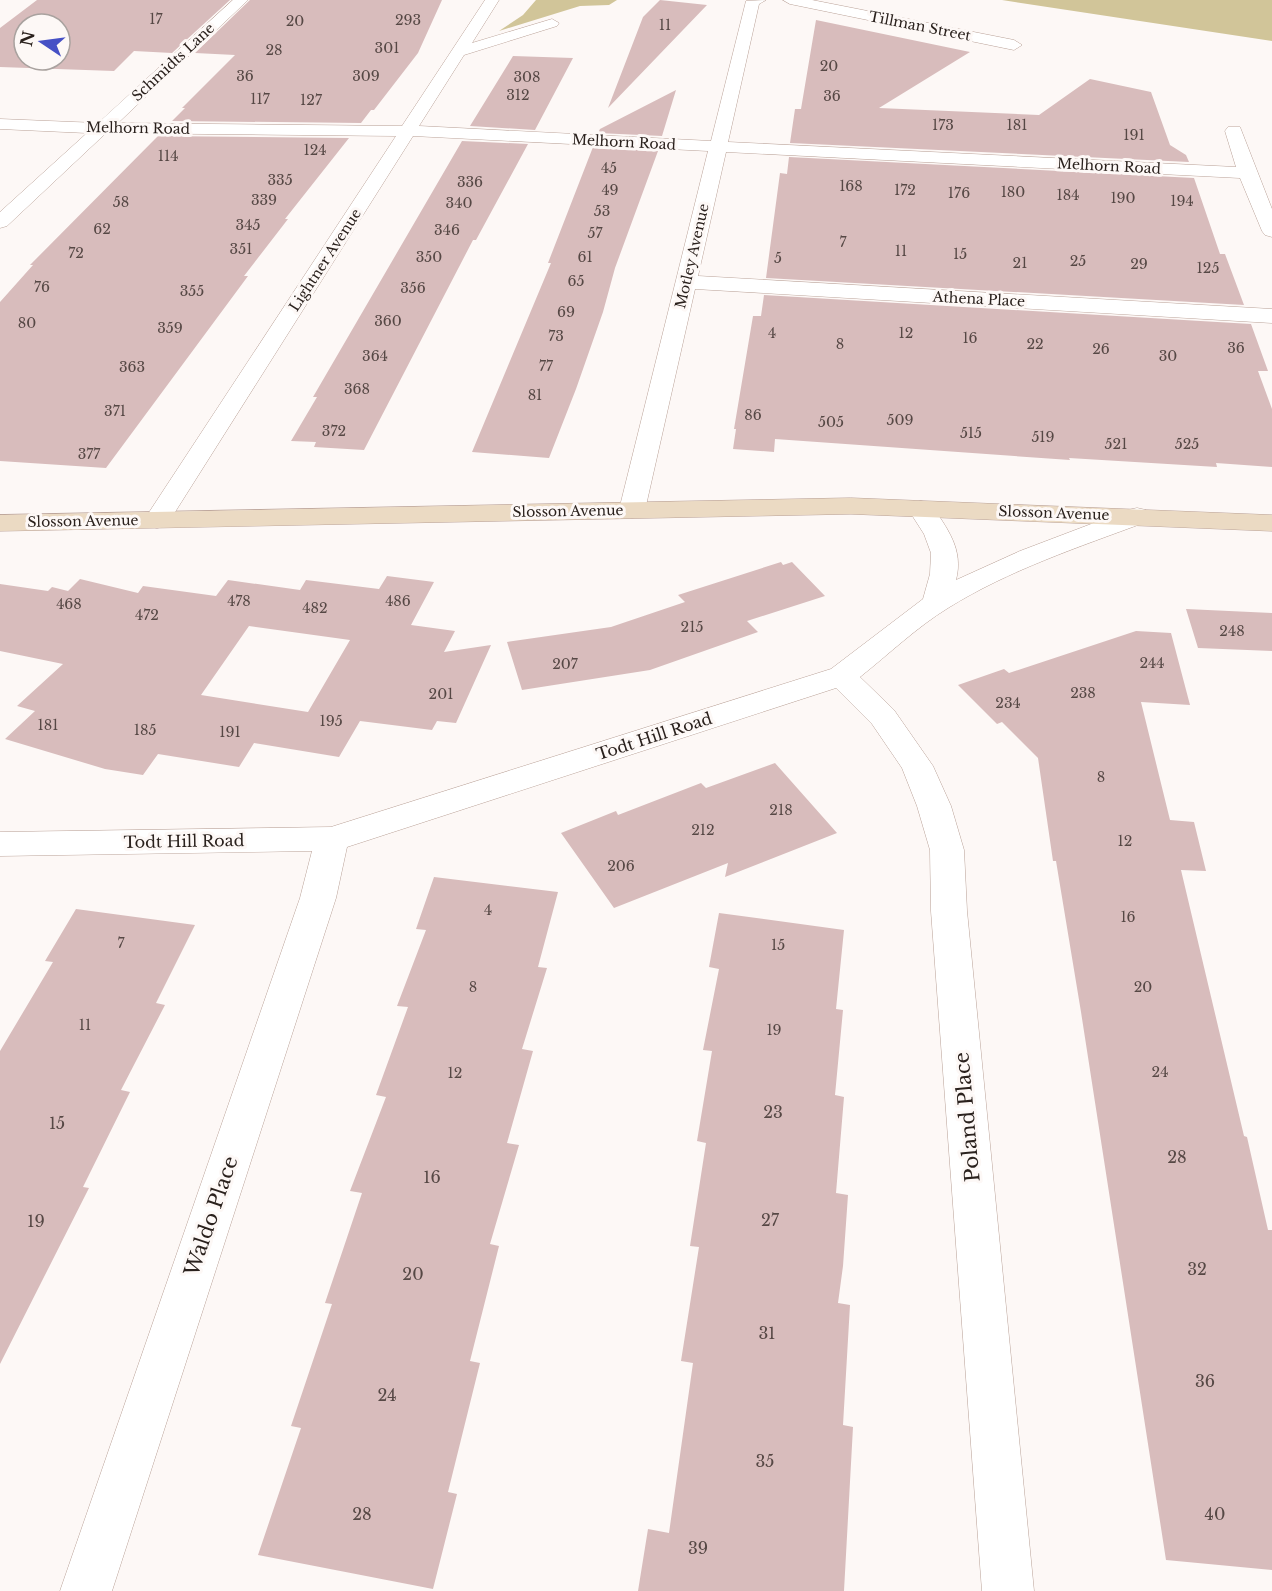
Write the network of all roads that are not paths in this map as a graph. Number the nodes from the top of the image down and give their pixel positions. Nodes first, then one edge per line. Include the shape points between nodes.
1 (241, 0) edge
2 (492, 0) edge
3 (790, 0) edge
4 (756, 1) edge
5 (552, 23) dead end
6 (1014, 45) dead end
7 (459, 52) junction
8 (0, 124) edge
9 (101, 128) junction
10 (408, 131) junction
11 (1234, 131) dead end
12 (718, 146) junction
13 (1247, 173) junction
14 (0, 222) edge
15 (1272, 231) edge
16 (686, 282) junction
17 (1272, 315) edge
18 (921, 508) junction
19 (632, 510) junction
20 (1137, 516) junction
21 (157, 520) junction
22 (0, 523) edge
23 (1272, 523) edge
24 (936, 603) junction
25 (842, 676) junction
26 (332, 839) junction
27 (0, 844) edge
28 (86, 1591) edge
29 (1008, 1591) edge

1 - 9 street, Schmidts Lane
2 - 7 street, Lightner Avenue
3 - 6 street, Tillman Street
4 - 12 street, Motley Avenue
5 - 7 street
7 - 10 street, Lightner Avenue
8 - 9 street, Melhorn Road
9 - 10 street, Melhorn Road
9 - 14 street, Schmidts Lane
10 - 12 street, Melhorn Road
10 - 21 street, Lightner Avenue
11 - 13 street
12 - 13 street, Melhorn Road
12 - 16 street, Motley Avenue
13 - 15 street
16 - 17 street, Athena Place
16 - 19 street, Motley Avenue
18 - 19 street, Slosson Avenue
18 - 20 street, Slosson Avenue
18 - 24 street via 941,538 946,554
19 - 21 street, Slosson Avenue
20 - 23 street, Todt Hill Road
20 - 24 street, Todt Hill Road via 1030,557
21 - 22 street, Slosson Avenue
24 - 25 street, Todt Hill Road
25 - 26 street, Todt Hill Road
25 - 29 street, Poland Place via 883,717 917,766 934,806 946,850
26 - 27 street, Todt Hill Road
26 - 28 street, Waldo Place via 318,898

